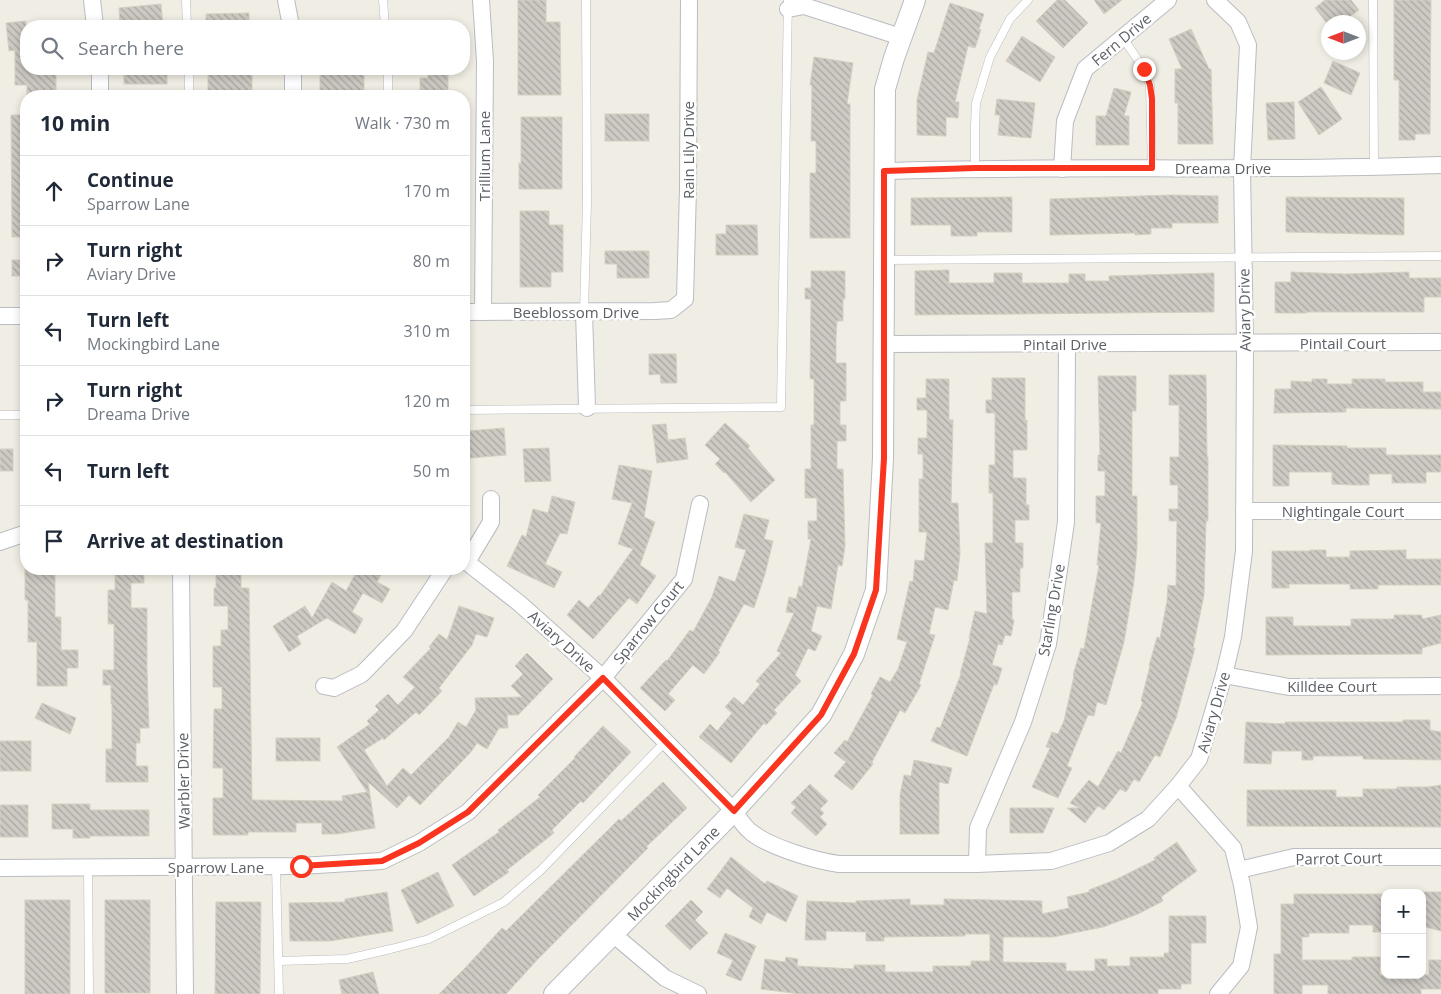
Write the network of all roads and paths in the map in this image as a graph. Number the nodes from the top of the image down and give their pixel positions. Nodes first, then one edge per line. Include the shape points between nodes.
1 (92, 0) edge
2 (186, 0) edge
3 (286, 0) edge
4 (382, 0) edge
5 (481, 0) edge
6 (586, 0) edge
7 (689, 0) edge
8 (915, 0) edge
9 (1028, 0) edge
10 (1168, 0) edge
11 (1215, 0) edge
12 (1373, 0) edge
13 (788, 4) edge
14 (94, 20) edge
15 (187, 20) edge
16 (290, 20) edge
17 (384, 20) edge
18 (901, 37) junction
19 (1122, 38) junction
20 (100, 75) edge
21 (188, 75) edge
22 (293, 75) edge
23 (388, 75) edge
24 (100, 90) edge
25 (190, 90) edge
26 (293, 90) edge
27 (388, 90) edge
28 (1441, 165) edge
29 (1374, 166) junction
30 (975, 168) junction
31 (1152, 168) junction
32 (1242, 168) junction
33 (1062, 169) junction
34 (884, 171) junction
35 (1441, 256) edge
36 (1244, 259) junction
37 (884, 260) junction
38 (685, 299) joint
39 (470, 312) edge
40 (483, 312) junction
41 (584, 312) junction
42 (0, 316) edge
43 (20, 316) edge
44 (1441, 342) edge
45 (885, 344) junction
46 (1067, 344) junction
47 (1245, 344) junction
48 (587, 408) junction
49 (470, 410) edge
50 (0, 415) edge
51 (20, 415) edge
52 (491, 499) dead end
53 (700, 504) dead end
54 (1244, 511) junction
55 (1441, 511) edge
56 (20, 535) edge
57 (0, 542) edge
58 (470, 554) edge
59 (470, 565) edge
60 (180, 575) edge
61 (441, 575) edge
62 (1224, 675) junction
63 (603, 678) junction
64 (324, 686) dead end
65 (1441, 686) edge
66 (665, 742) junction
67 (1178, 786) junction
68 (734, 811) junction
69 (1441, 857) edge
70 (977, 864) junction
71 (276, 866) junction
72 (183, 867) junction
73 (0, 868) edge
74 (88, 868) junction
75 (1239, 870) junction
76 (614, 935) junction
77 (278, 961) junction
78 (89, 994) edge
79 (185, 994) edge
80 (279, 994) edge
81 (554, 994) edge
82 (698, 994) edge
83 (1220, 994) edge

1 - 14 street
2 - 15 lane
3 - 16 street
4 - 17 lane
5 - 40 street, Trillium Lane via 485,61
6 - 41 lane
7 - 38 street, Rain Lily Drive
8 - 18 street, Mockingbird Lane
9 - 30 lane via 1010,19 990,57 976,103
10 - 19 street, Fern Drive
11 - 32 street, Aviary Drive via 1238,22 1248,45
12 - 29 lane
13 - 18 street via 804,6
13 - 48 lane via 782,407
18 - 34 street, Mockingbird Lane via 885,89
19 - 31 lane via 1144,69 1150,85
19 - 33 street, Fern Drive via 1085,68 1065,121
20 - 24 street
21 - 25 lane
22 - 26 street
23 - 27 lane
28 - 29 street, Dreama Drive
29 - 32 street, Dreama Drive
30 - 33 street, Dreama Drive
30 - 34 street, Dreama Drive
31 - 32 street, Dreama Drive
31 - 33 street, Dreama Drive
32 - 36 street, Aviary Drive
34 - 37 street, Mockingbird Lane
35 - 36 lane
36 - 37 lane
36 - 47 street, Aviary Drive
37 - 45 street, Mockingbird Lane
38 - 41 street, Beeblossom Drive via 671,310
39 - 40 street, Beeblossom Drive
40 - 41 street, Beeblossom Drive
41 - 48 street
42 - 43 street
44 - 47 street, Pintail Court
45 - 46 street, Pintail Drive
45 - 68 street, Mockingbird Lane via 884,458 876,590 854,654 821,715
46 - 47 street, Pintail Drive
46 - 70 street, Starling Drive via 1066,522 1048,644 1023,722 978,828
47 - 54 street, Aviary Drive
48 - 49 lane
50 - 51 lane
52 - 58 street via 491,522
53 - 63 street, Sparrow Court via 684,578
54 - 55 street, Nightingale Court
54 - 62 street, Aviary Drive via 1244,551 1233,637
56 - 57 street
59 - 63 street, Aviary Drive via 519,603
60 - 72 street, Warbler Drive
61 - 64 street via 404,631 362,674 334,688
62 - 65 street, Killdee Court via 1289,687
62 - 67 street, Aviary Drive via 1199,759
63 - 66 street, Aviary Drive
63 - 71 street, Sparrow Lane via 468,812 419,843 382,861
66 - 68 street, Aviary Drive
66 - 77 lane via 541,870 504,902 429,939 391,949 347,959
67 - 70 street, Aviary Drive via 1148,819 1109,843 1051,861
67 - 75 street via 1233,848
68 - 70 street, Aviary Drive via 750,832 818,861 839,864
68 - 76 street, Mockingbird Lane
69 - 75 street, Parrot Court via 1294,857
71 - 72 street, Sparrow Lane
71 - 77 lane
72 - 74 street, Sparrow Lane
72 - 79 street, Warbler Drive
73 - 74 street, Sparrow Lane
74 - 78 lane
75 - 83 street via 1249,927 1241,966
76 - 81 street, Mockingbird Lane
76 - 82 street via 665,978
77 - 80 lane

